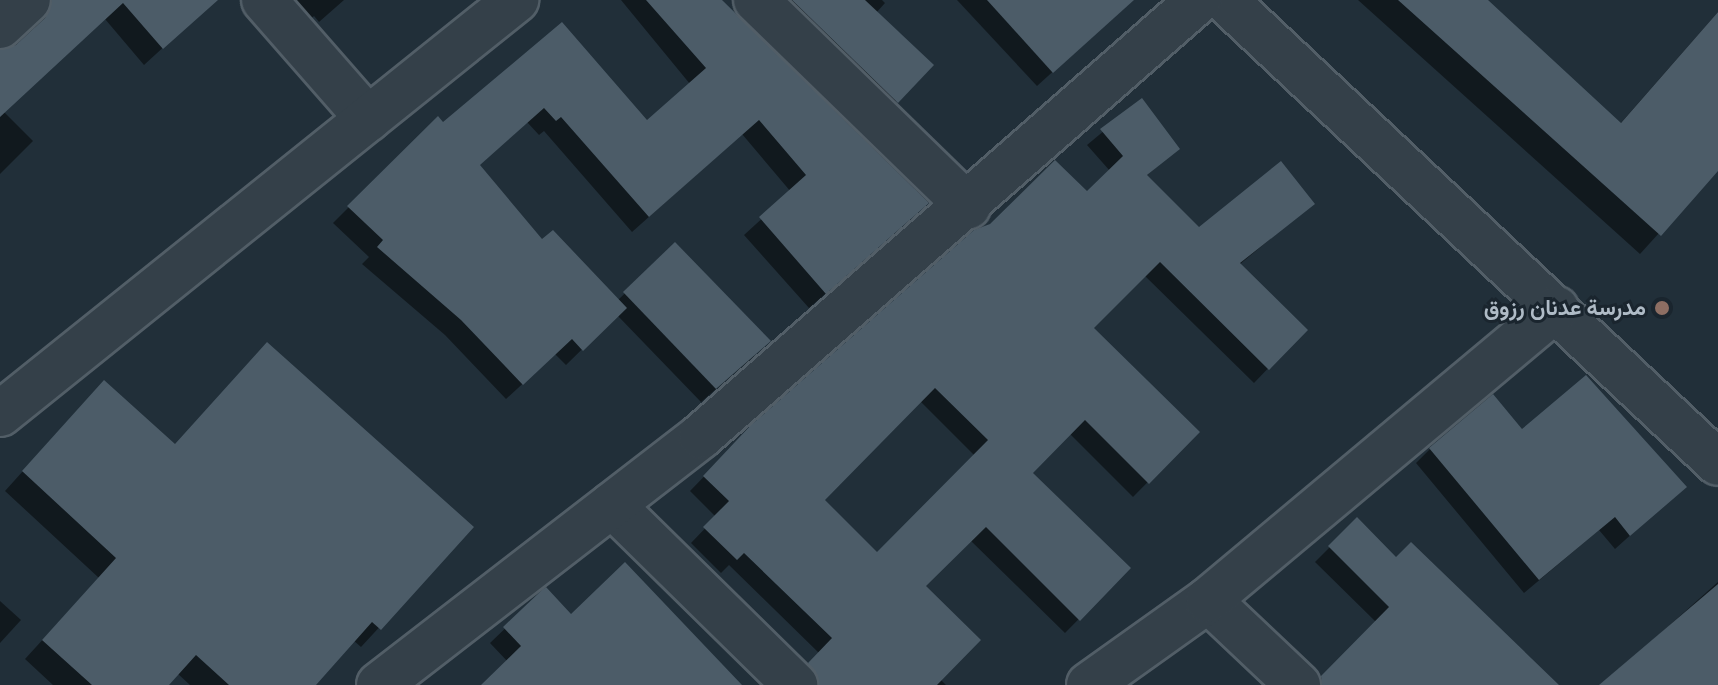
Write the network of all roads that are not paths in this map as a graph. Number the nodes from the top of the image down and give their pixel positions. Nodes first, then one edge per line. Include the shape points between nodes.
1 (28, 0) edge
2 (264, 0) edge
3 (516, 0) edge
4 (756, 0) edge
5 (1199, 0) edge
6 (1225, 0) edge
7 (0, 26) edge
8 (368, 119) junction
9 (968, 206) junction
10 (1556, 309) junction
11 (0, 414) edge
12 (1718, 463) edge
13 (612, 505) junction
14 (1208, 600) junction
15 (379, 685) edge
16 (795, 685) edge
17 (1089, 685) edge
18 (1298, 685) edge

1 - 7 street
2 - 8 street
3 - 8 street
4 - 9 street
5 - 9 street
6 - 10 street
8 - 11 street
9 - 13 street via 701,436
10 - 12 street
10 - 14 street
13 - 15 street
13 - 16 street
14 - 17 street
14 - 18 street

